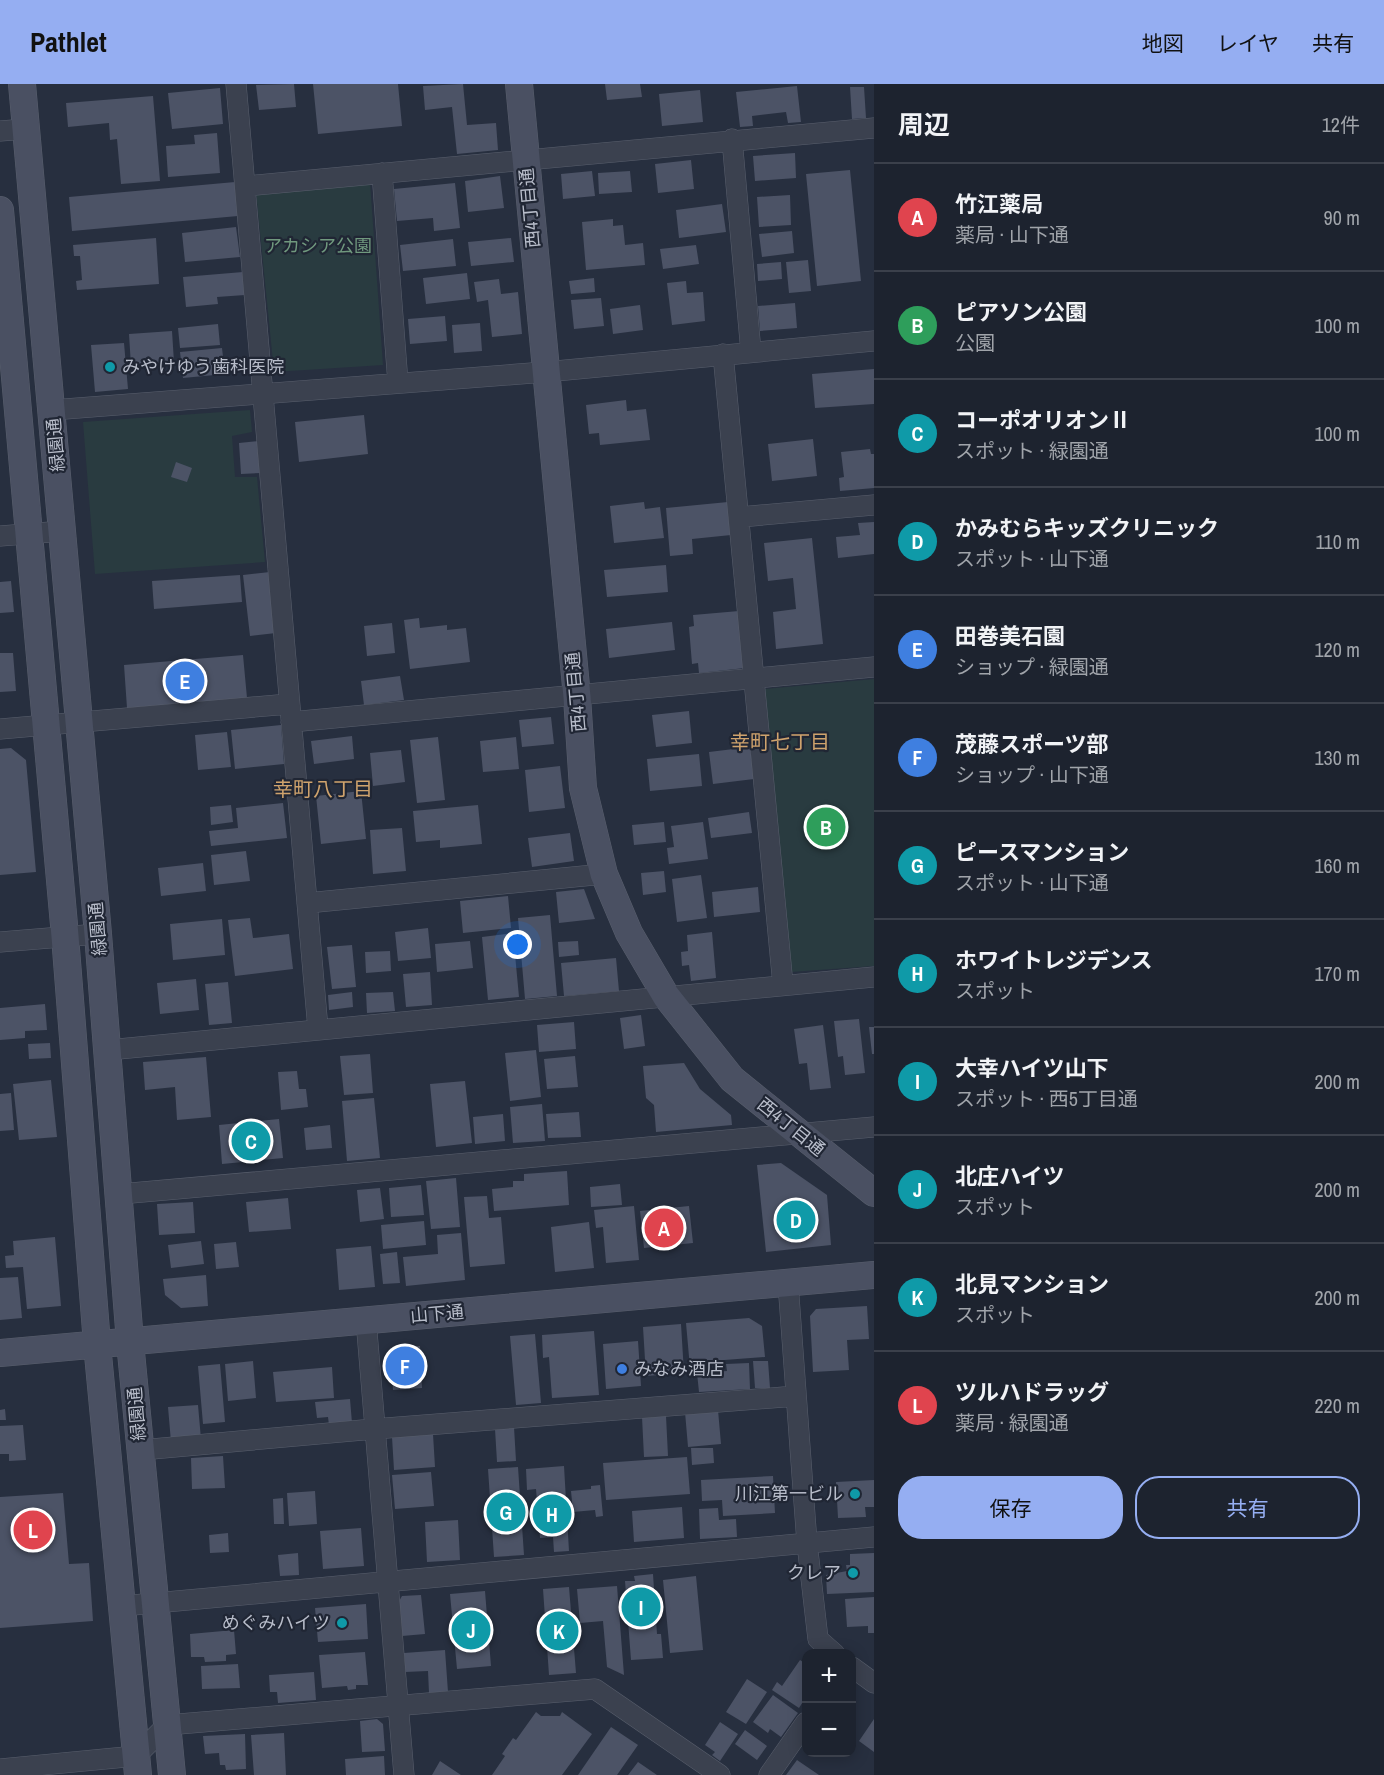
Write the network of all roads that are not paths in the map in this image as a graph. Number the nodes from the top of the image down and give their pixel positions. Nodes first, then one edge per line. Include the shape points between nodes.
1 (22, 84) edge
2 (236, 84) edge
3 (519, 84) edge
4 (874, 128) edge
5 (13, 130) edge
6 (732, 139) junction
7 (526, 160) junction
8 (382, 173) junction
9 (245, 186) junction
10 (0, 210) edge
11 (874, 341) edge
12 (751, 352) junction
13 (723, 354) junction
14 (545, 372) junction
15 (398, 383) junction
16 (261, 393) junction
17 (52, 410) junction
18 (874, 505) edge
19 (740, 517) junction
20 (63, 531) junction
21 (30, 534) junction
22 (0, 536) edge
23 (874, 667) edge
24 (756, 678) junction
25 (577, 697) junction
26 (290, 713) junction
27 (79, 722) junction
28 (46, 725) junction
29 (0, 729) edge
30 (604, 874) junction
31 (307, 903) junction
32 (98, 934) junction
33 (65, 936) junction
34 (0, 942) edge
35 (874, 977) edge
36 (783, 985) junction
37 (666, 996) junction
38 (318, 1029) junction
39 (108, 1050) junction
40 (874, 1127) edge
41 (799, 1135) junction
42 (874, 1193) edge
43 (120, 1194) junction
44 (874, 1275) edge
45 (788, 1282) junction
46 (366, 1320) junction
47 (130, 1342) junction
48 (97, 1344) junction
49 (0, 1353) edge
50 (796, 1396) junction
51 (374, 1429) junction
52 (141, 1450) junction
53 (874, 1537) edge
54 (807, 1543) junction
55 (387, 1583) junction
56 (156, 1604) junction
57 (122, 1606) junction
58 (830, 1649) edge
59 (856, 1670) edge
60 (874, 1683) edge
61 (399, 1704) junction
62 (166, 1725) junction
63 (802, 1729) edge
64 (137, 1765) edge
65 (0, 1769) edge
66 (406, 1773) edge
67 (171, 1775) edge
68 (720, 1775) edge
69 (769, 1775) edge

1 - 5 street, 緑園通
2 - 9 street
3 - 7 street, 西4丁目通
4 - 6 street
5 - 17 street, 緑園通
6 - 7 street
6 - 12 street
7 - 8 street
7 - 14 street, 西4丁目通
8 - 9 street
8 - 15 street
9 - 16 street
10 - 21 street, 緑園通
11 - 12 street
12 - 13 street
13 - 14 street
13 - 19 street
14 - 15 street
14 - 25 street, 西4丁目通
15 - 16 street
16 - 17 street
16 - 26 street
17 - 20 street, 緑園通
18 - 19 street
19 - 24 street
20 - 21 street
20 - 27 street, 緑園通
21 - 22 street
21 - 28 street, 緑園通
23 - 24 street
24 - 25 street
24 - 36 street
25 - 26 street
25 - 30 street, 西4丁目通 via 583,788
26 - 27 street
26 - 31 street
27 - 28 street
27 - 32 street, 緑園通
28 - 29 street
28 - 33 street, 緑園通
30 - 31 street
30 - 37 street, 西4丁目通 via 629,933
31 - 38 street
32 - 33 street
32 - 39 street, 緑園通
33 - 34 street
33 - 48 street, 緑園通
35 - 36 street
36 - 37 street
37 - 38 street
37 - 41 street, 西4丁目通 via 732,1079
38 - 39 street
39 - 43 street, 緑園通
40 - 41 street
41 - 42 street, 西4丁目通
41 - 43 street
43 - 47 street, 緑園通
44 - 45 street, 山下通
45 - 46 street, 山下通
45 - 50 street
46 - 47 street, 山下通
46 - 51 street
47 - 48 street, 山下通
47 - 52 street, 緑園通
48 - 49 street, 山下通
48 - 57 street, 緑園通
50 - 51 street
50 - 54 street
51 - 52 street
51 - 55 street
52 - 56 street, 緑園通
53 - 54 street
54 - 55 street
54 - 58 street via 818,1639
55 - 56 street
55 - 61 street
56 - 57 street
56 - 62 street, 緑園通
57 - 64 street, 緑園通
59 - 60 street
61 - 62 street
61 - 66 street
61 - 68 street via 595,1689
62 - 64 street
62 - 67 street, 緑園通
63 - 69 street
64 - 65 street

